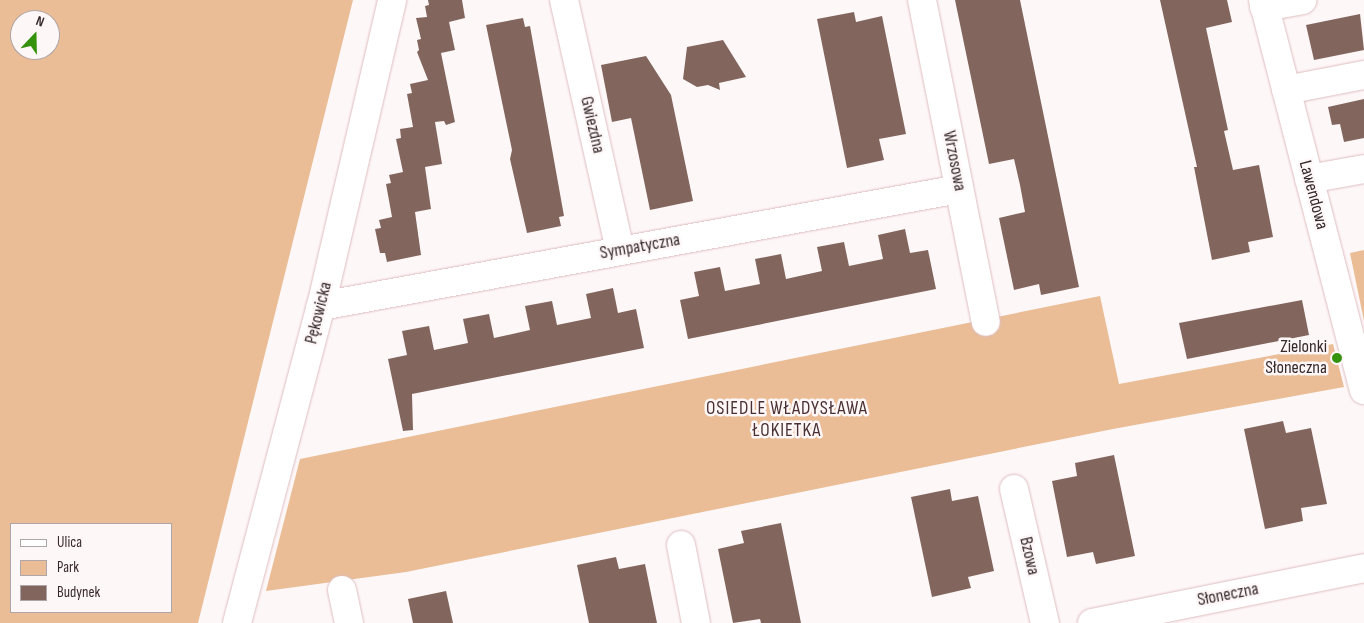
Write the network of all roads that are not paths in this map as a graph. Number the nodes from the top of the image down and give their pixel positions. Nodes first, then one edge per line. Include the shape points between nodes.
1 (392, 0) edge
2 (564, 0) edge
3 (922, 0) edge
4 (1302, 0) edge
5 (1264, 3) edge
6 (1364, 75) edge
7 (1286, 90) junction
8 (1364, 169) edge
9 (1309, 179) junction
10 (959, 189) junction
11 (620, 250) junction
12 (321, 306) junction
13 (986, 322) dead end
14 (1364, 390) edge
15 (1014, 489) dead end
16 (681, 545) dead end
17 (1364, 568) edge
18 (342, 590) dead end
19 (237, 623) edge
20 (349, 623) edge
21 (696, 623) edge
22 (1045, 623) edge
23 (1092, 623) edge

1 - 12 street, Pękowicka
2 - 11 street, Gwiezdna
3 - 10 street, Wrzosowa
4 - 5 street
5 - 7 street, Lawendowa
6 - 7 street
7 - 9 street, Lawendowa
8 - 9 street
9 - 14 street, Lawendowa
10 - 11 street, Sympatyczna
10 - 13 street, Wrzosowa
11 - 12 street, Sympatyczna
12 - 19 street, Pękowicka
15 - 22 street, Bzowa
16 - 21 street
17 - 23 street, Słoneczna
18 - 20 street

